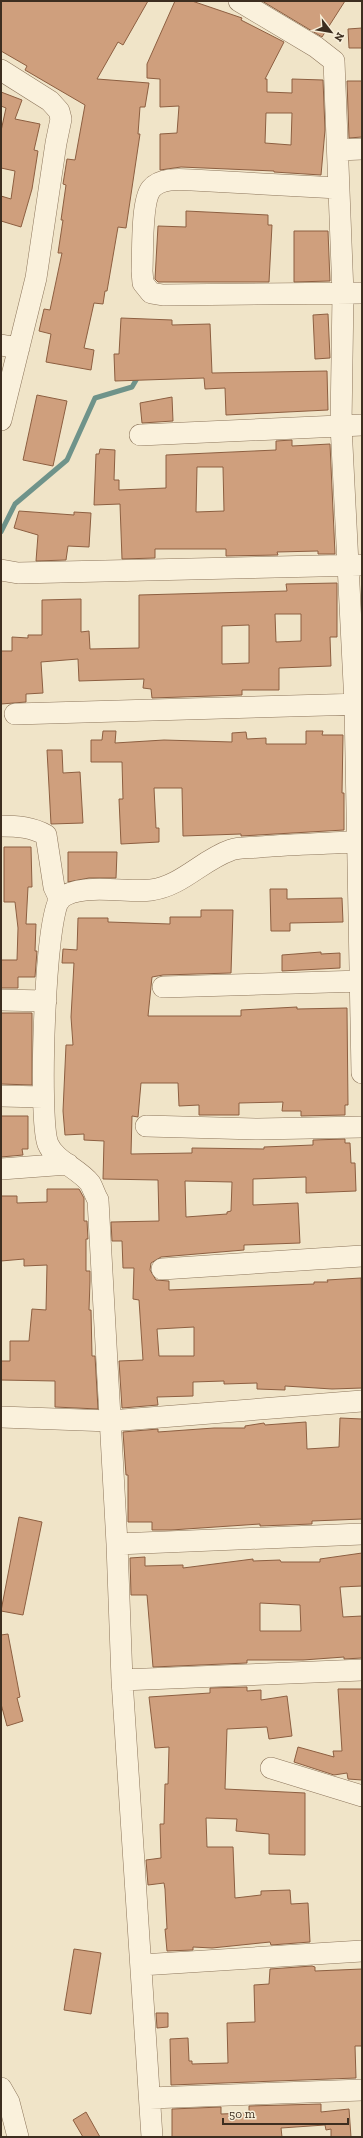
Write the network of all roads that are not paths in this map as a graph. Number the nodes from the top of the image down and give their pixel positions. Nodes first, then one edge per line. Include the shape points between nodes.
1 (239, 1) edge
2 (1, 70) edge
3 (362, 149) edge
4 (338, 150) junction
5 (338, 188) junction
6 (352, 294) edge
7 (10, 346) edge
8 (1, 420) edge
9 (341, 425) junction
10 (362, 425) edge
11 (140, 435) dead end
12 (355, 565) edge
13 (1, 570) edge
14 (358, 704) edge
15 (15, 714) dead end
16 (1, 826) edge
17 (360, 841) edge
18 (60, 900) junction
19 (361, 981) edge
20 (163, 987) dead end
21 (1, 1000) edge
22 (46, 1001) junction
23 (362, 1073) edge
24 (1, 1096) edge
25 (43, 1097) junction
26 (146, 1126) dead end
27 (362, 1127) edge
28 (68, 1164) junction
29 (1, 1169) edge
30 (362, 1256) edge
31 (162, 1269) dead end
32 (362, 1401) edge
33 (1, 1417) edge
34 (110, 1421) junction
35 (362, 1534) edge
36 (117, 1544) junction
37 (362, 1670) edge
38 (122, 1680) junction
39 (271, 1768) dead end
40 (362, 1796) edge
41 (362, 1951) edge
42 (142, 1965) junction
43 (1, 2088) edge
44 (362, 2090) edge
45 (150, 2098) junction
46 (18, 2137) edge
47 (152, 2137) edge

1 - 4 street via 316,47 334,61
2 - 7 street via 50,101 59,111 61,119 36,278
3 - 4 street
4 - 5 street
5 - 6 street
5 - 6 street via 172,179 162,182 151,189 145,201 143,283 151,293 163,295
6 - 9 street
7 - 8 street
9 - 10 street
9 - 11 street
9 - 12 street
12 - 13 street via 26,572
12 - 14 street
14 - 15 street
14 - 17 street
16 - 18 street via 37,830 46,835 54,887
17 - 18 street via 232,850 169,886 151,890 71,892
17 - 19 street
18 - 22 street via 55,906 52,922
19 - 20 street
19 - 23 street
21 - 22 street
22 - 25 street
24 - 25 street
25 - 28 street via 48,1144 54,1154
26 - 27 street via 258,1129
28 - 29 street
28 - 34 street via 90,1184 98,1200
30 - 31 street
32 - 34 street
33 - 34 street
34 - 36 street
35 - 36 street
36 - 38 street
37 - 38 street
38 - 42 street
39 - 40 street
41 - 42 street
42 - 45 street
43 - 46 street via 9,2102
44 - 45 street
45 - 47 street

